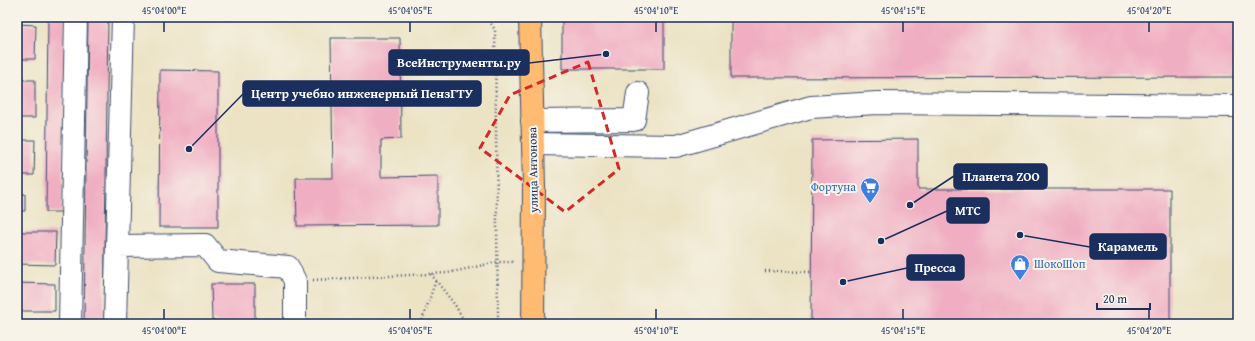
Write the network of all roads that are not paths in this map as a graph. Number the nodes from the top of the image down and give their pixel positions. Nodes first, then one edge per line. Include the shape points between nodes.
1 (76, 17) edge
2 (123, 17) edge
3 (530, 17) edge
4 (638, 93) dead end
5 (1238, 106) edge
6 (532, 121) junction
7 (533, 144) junction
8 (118, 246) junction
9 (70, 324) edge
10 (116, 324) edge
11 (295, 324) edge
12 (533, 324) edge

1 - 9 lane
2 - 8 lane
3 - 6 main road, улица Антонова
4 - 6 lane via 634,120
5 - 7 lane via 877,103 811,107 676,146
6 - 7 main road, улица Антонова
7 - 12 main road, улица Антонова
8 - 10 lane
8 - 11 lane via 206,246 218,261 288,267 295,281

